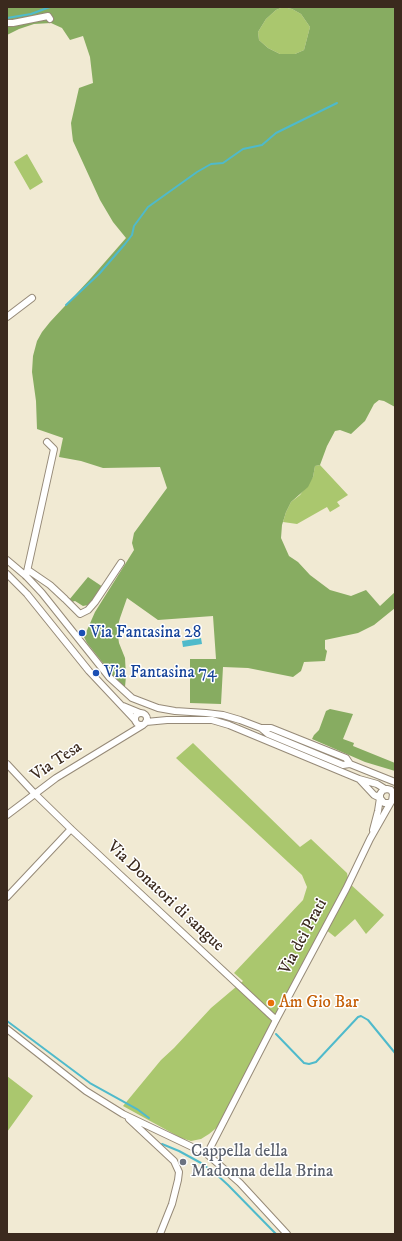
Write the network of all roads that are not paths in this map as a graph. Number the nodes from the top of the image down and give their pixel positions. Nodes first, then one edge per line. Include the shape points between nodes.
1 (49, 17) dead end
2 (7, 23) edge
3 (32, 298) dead end
4 (7, 317) edge
5 (47, 442) dead end
6 (7, 560) edge
7 (121, 563) dead end
8 (27, 573) junction
9 (7, 574) edge
10 (120, 704) junction
11 (142, 714) junction
12 (167, 720) junction
13 (136, 721) junction
14 (144, 723) junction
15 (125, 735) junction
16 (7, 764) edge
17 (359, 779) junction
18 (392, 781) edge
19 (386, 789) junction
20 (35, 794) junction
21 (394, 794) edge
22 (380, 798) junction
23 (391, 802) junction
24 (7, 815) edge
25 (71, 829) junction
26 (370, 839) junction
27 (7, 897) edge
28 (276, 1020) junction
29 (7, 1029) edge
30 (123, 1114) junction
31 (207, 1154) junction
32 (160, 1234) edge
33 (287, 1234) edge

1 - 2 street
3 - 4 street
5 - 8 street via 54,449
6 - 8 street
7 - 8 street via 95,602 80,614 66,598
8 - 18 street via 109,677 132,698 158,708 223,715 240,720 343,765 350,764
9 - 10 street
10 - 11 street
10 - 13 street
11 - 12 street
11 - 13 street via 136,715
11 - 14 street via 147,718
12 - 14 street
12 - 17 street via 212,720 229,725
13 - 14 street via 139,725
13 - 15 street, Via Tesa
14 - 15 street, Via Tesa
15 - 20 street, Via Tesa
16 - 20 street, Via Donatori di sangue
17 - 19 street
17 - 22 street
18 - 19 street, Via dei Prati
19 - 21 street, Via dei Prati
19 - 22 street, Via dei Prati via 380,794
20 - 24 street, Via Tesa
20 - 25 street, Via Donatori di sangue
21 - 23 street, Via dei Prati
22 - 23 street via 384,803
22 - 26 street, Via dei Prati
23 - 26 street, Via dei Prati
25 - 27 street
25 - 28 street, Via Donatori di sangue
26 - 28 street, Via dei Prati
28 - 31 street, Via dei Prati
29 - 30 street via 86,1091
30 - 31 street
30 - 32 street via 174,1161 179,1172 172,1204
31 - 33 street via 240,1183

